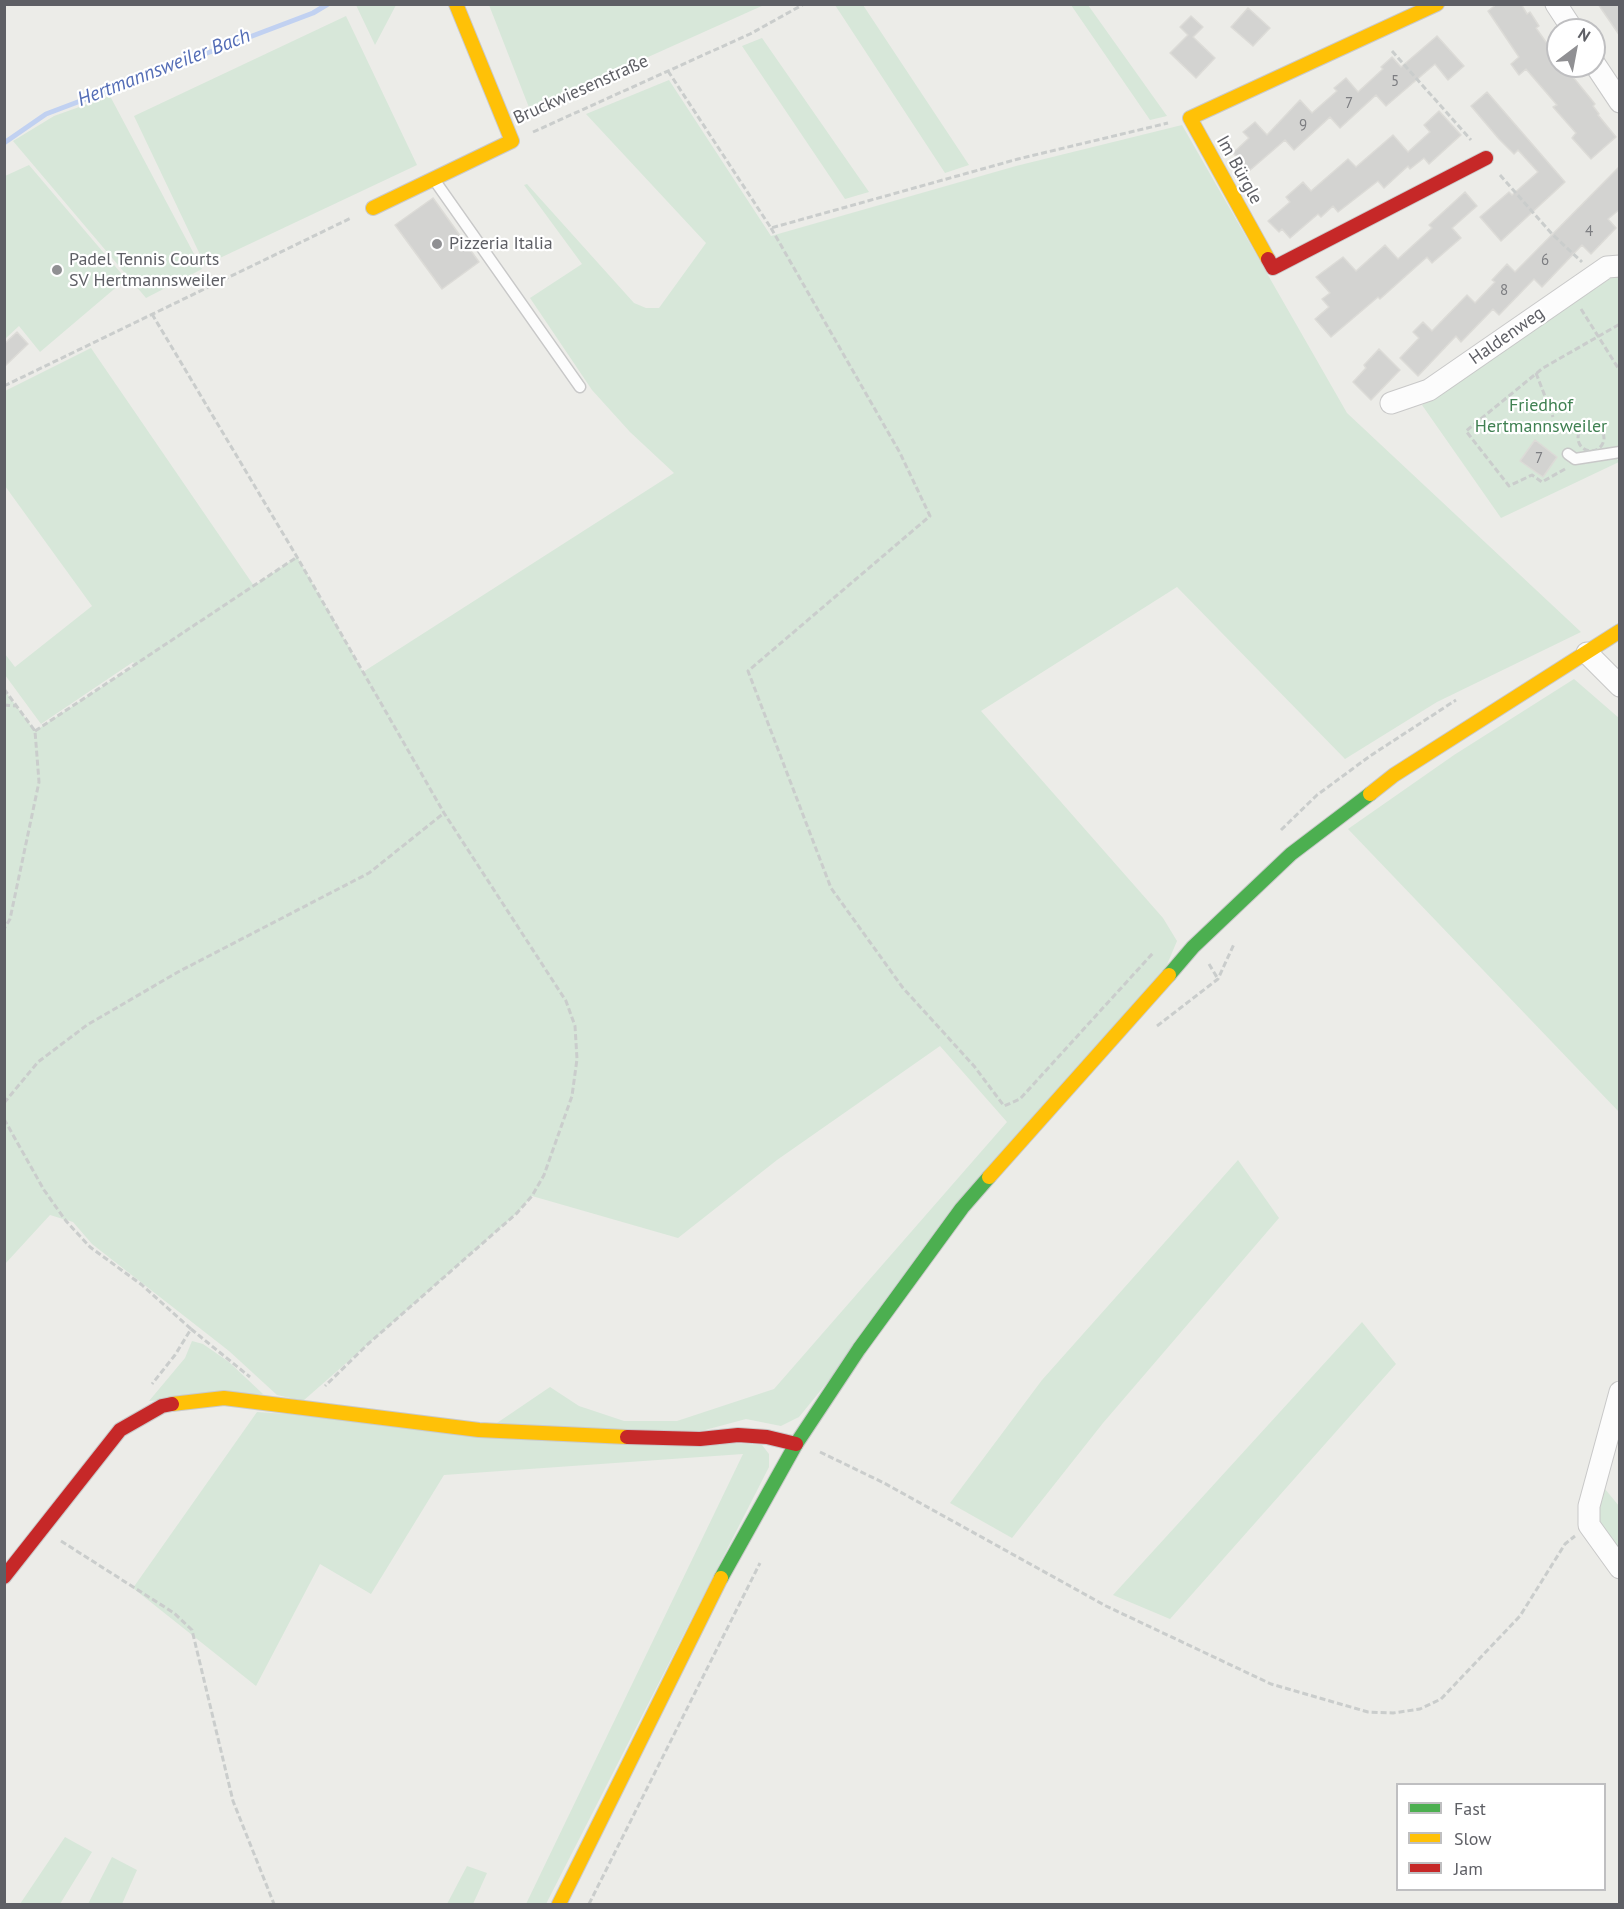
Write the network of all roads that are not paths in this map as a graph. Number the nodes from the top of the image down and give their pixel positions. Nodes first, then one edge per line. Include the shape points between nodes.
1 (456, 4) edge
2 (1437, 4) edge
3 (1556, 4) edge
4 (1565, 18) edge
5 (1604, 78) edge
6 (1620, 102) edge
7 (1486, 158) dead end
8 (434, 179) junction
9 (373, 208) road end
10 (1620, 266) edge
11 (580, 387) dead end
12 (1391, 403) dead end
13 (1620, 452) edge
14 (1571, 456) road end
15 (1620, 631) edge
16 (1587, 653) junction
17 (1620, 686) edge
18 (1620, 1392) edge
19 (796, 1443) junction
20 (1620, 1568) edge
21 (4, 1577) edge
22 (559, 1905) edge

1 - 8 street, Bruckwiesenstraße via 512,141
2 - 7 street, Im Bürgle via 1190,118 1273,268
3 - 4 street
5 - 6 street
8 - 9 street, Bruckwiesenstraße
8 - 11 lane
10 - 12 street, Haldenweg via 1608,267 1429,390
13 - 14 lane
15 - 16 street
16 - 17 street
16 - 19 street via 1394,775 1343,812 1291,854 1193,947 962,1208
18 - 20 street via 1589,1506 1589,1525
19 - 21 street via 738,1435 639,1438 479,1430 224,1398 162,1406 120,1430
19 - 22 street via 714,1591

